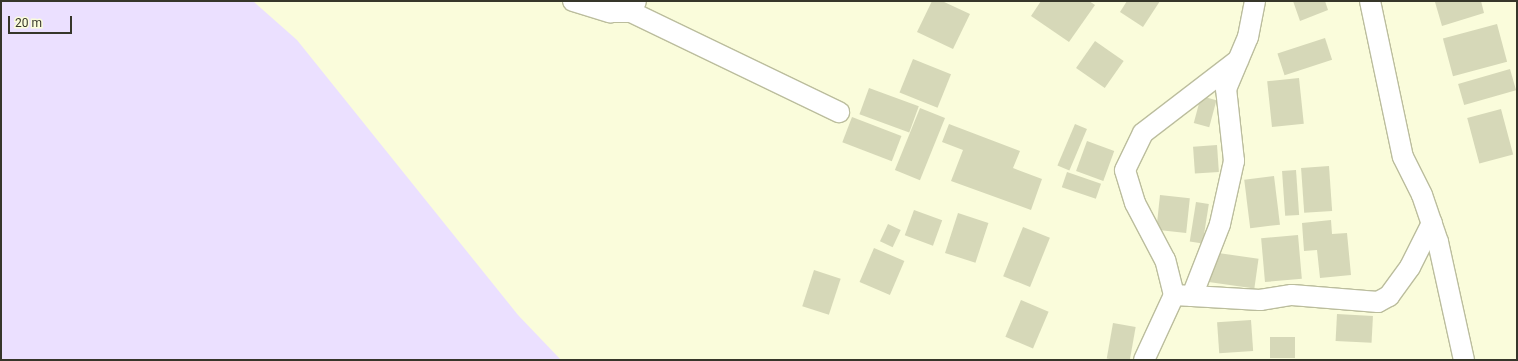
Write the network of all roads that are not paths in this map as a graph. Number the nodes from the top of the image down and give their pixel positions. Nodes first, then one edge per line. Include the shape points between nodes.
1 (573, 1) edge
2 (1254, 1) edge
3 (1370, 1) edge
4 (634, 6) edge
5 (1238, 60) junction
6 (839, 112) dead end
7 (1432, 223) junction
8 (1183, 296) junction
9 (1144, 360) edge
10 (1464, 360) edge

1 - 4 street via 610,12
2 - 5 street via 1254,20
3 - 7 street via 1403,157
4 - 6 street
5 - 8 street via 1226,89 1234,161 1229,188
5 - 8 street via 1143,133 1125,170 1136,203
7 - 8 street via 1410,267 1388,296 1378,302 1292,295 1260,300
7 - 10 street
8 - 9 street

